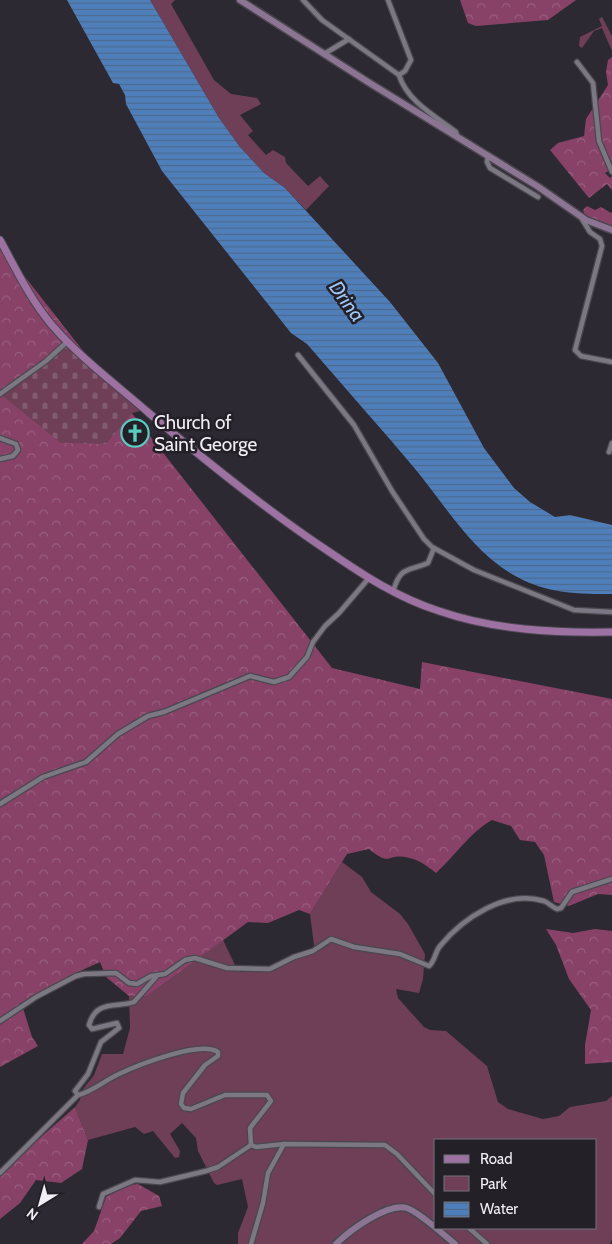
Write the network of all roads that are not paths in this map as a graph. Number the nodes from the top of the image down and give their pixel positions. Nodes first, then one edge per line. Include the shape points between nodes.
1 (240, 0) edge
2 (303, 0) edge
3 (388, 0) edge
4 (350, 39) junction
5 (324, 54) junction
6 (578, 62) dead end
7 (399, 74) junction
8 (457, 137) junction
9 (488, 155) junction
10 (612, 172) edge
11 (538, 197) dead end
12 (582, 218) junction
13 (612, 230) edge
14 (0, 240) edge
15 (68, 342) junction
16 (298, 354) dead end
17 (612, 362) edge
18 (0, 394) edge
19 (0, 438) edge
20 (612, 443) edge
21 (609, 452) dead end
22 (0, 459) edge
23 (434, 548) junction
24 (369, 578) junction
25 (394, 592) junction
26 (612, 612) edge
27 (612, 632) edge
28 (0, 804) edge
29 (612, 879) edge
30 (156, 977) junction
31 (0, 1021) edge
32 (78, 1095) junction
33 (284, 1144) junction
34 (250, 1145) junction
35 (0, 1173) edge
36 (434, 1192) edge
37 (99, 1207) dead end
38 (434, 1227) edge
39 (437, 1229) edge
40 (470, 1229) edge
41 (251, 1244) edge
42 (336, 1244) edge
43 (455, 1244) edge
44 (487, 1244) edge

1 - 5 street
2 - 4 street via 322,20
3 - 7 street via 411,60 405,71
4 - 5 street
4 - 7 street
5 - 8 street
6 - 10 street via 593,83 599,141
7 - 8 street via 402,86 409,94 456,132
8 - 9 street
9 - 11 street via 486,160 490,168
9 - 12 street
12 - 13 street
12 - 17 street via 602,246 575,350 581,356
14 - 15 main road via 34,301
15 - 18 street
15 - 24 main road via 239,487
16 - 23 street via 354,425 392,490 424,539
19 - 22 street via 16,444 18,450 13,456
20 - 21 street
23 - 25 street via 428,563 402,572 396,580
23 - 26 street via 474,570 574,610
24 - 25 main road
24 - 28 street via 325,626 307,657 289,677 274,682 250,676 148,716 118,734 86,762 43,777
25 - 27 main road via 433,609 474,621 518,628
29 - 30 street via 572,892 557,909 546,902 518,899 484,910 440,946 430,966 400,954 354,947 331,939 313,951 270,969 236,970 195,958 185,960
30 - 31 street via 134,985 116,973 76,976
30 - 32 street via 134,1002 109,1004 93,1016 89,1025 92,1029 117,1023 119,1028 101,1042 88,1074 75,1091
32 - 34 street via 143,1064 194,1050 215,1049 218,1056 205,1065 183,1093 181,1104 191,1109 225,1095 269,1096 270,1104 250,1128
32 - 35 street
33 - 34 street
33 - 36 street via 385,1145
33 - 41 street via 268,1173
34 - 37 street via 218,1167 206,1171 160,1182 135,1180 103,1194
38 - 42 street via 407,1208 397,1207 381,1213
39 - 43 street
40 - 44 street

